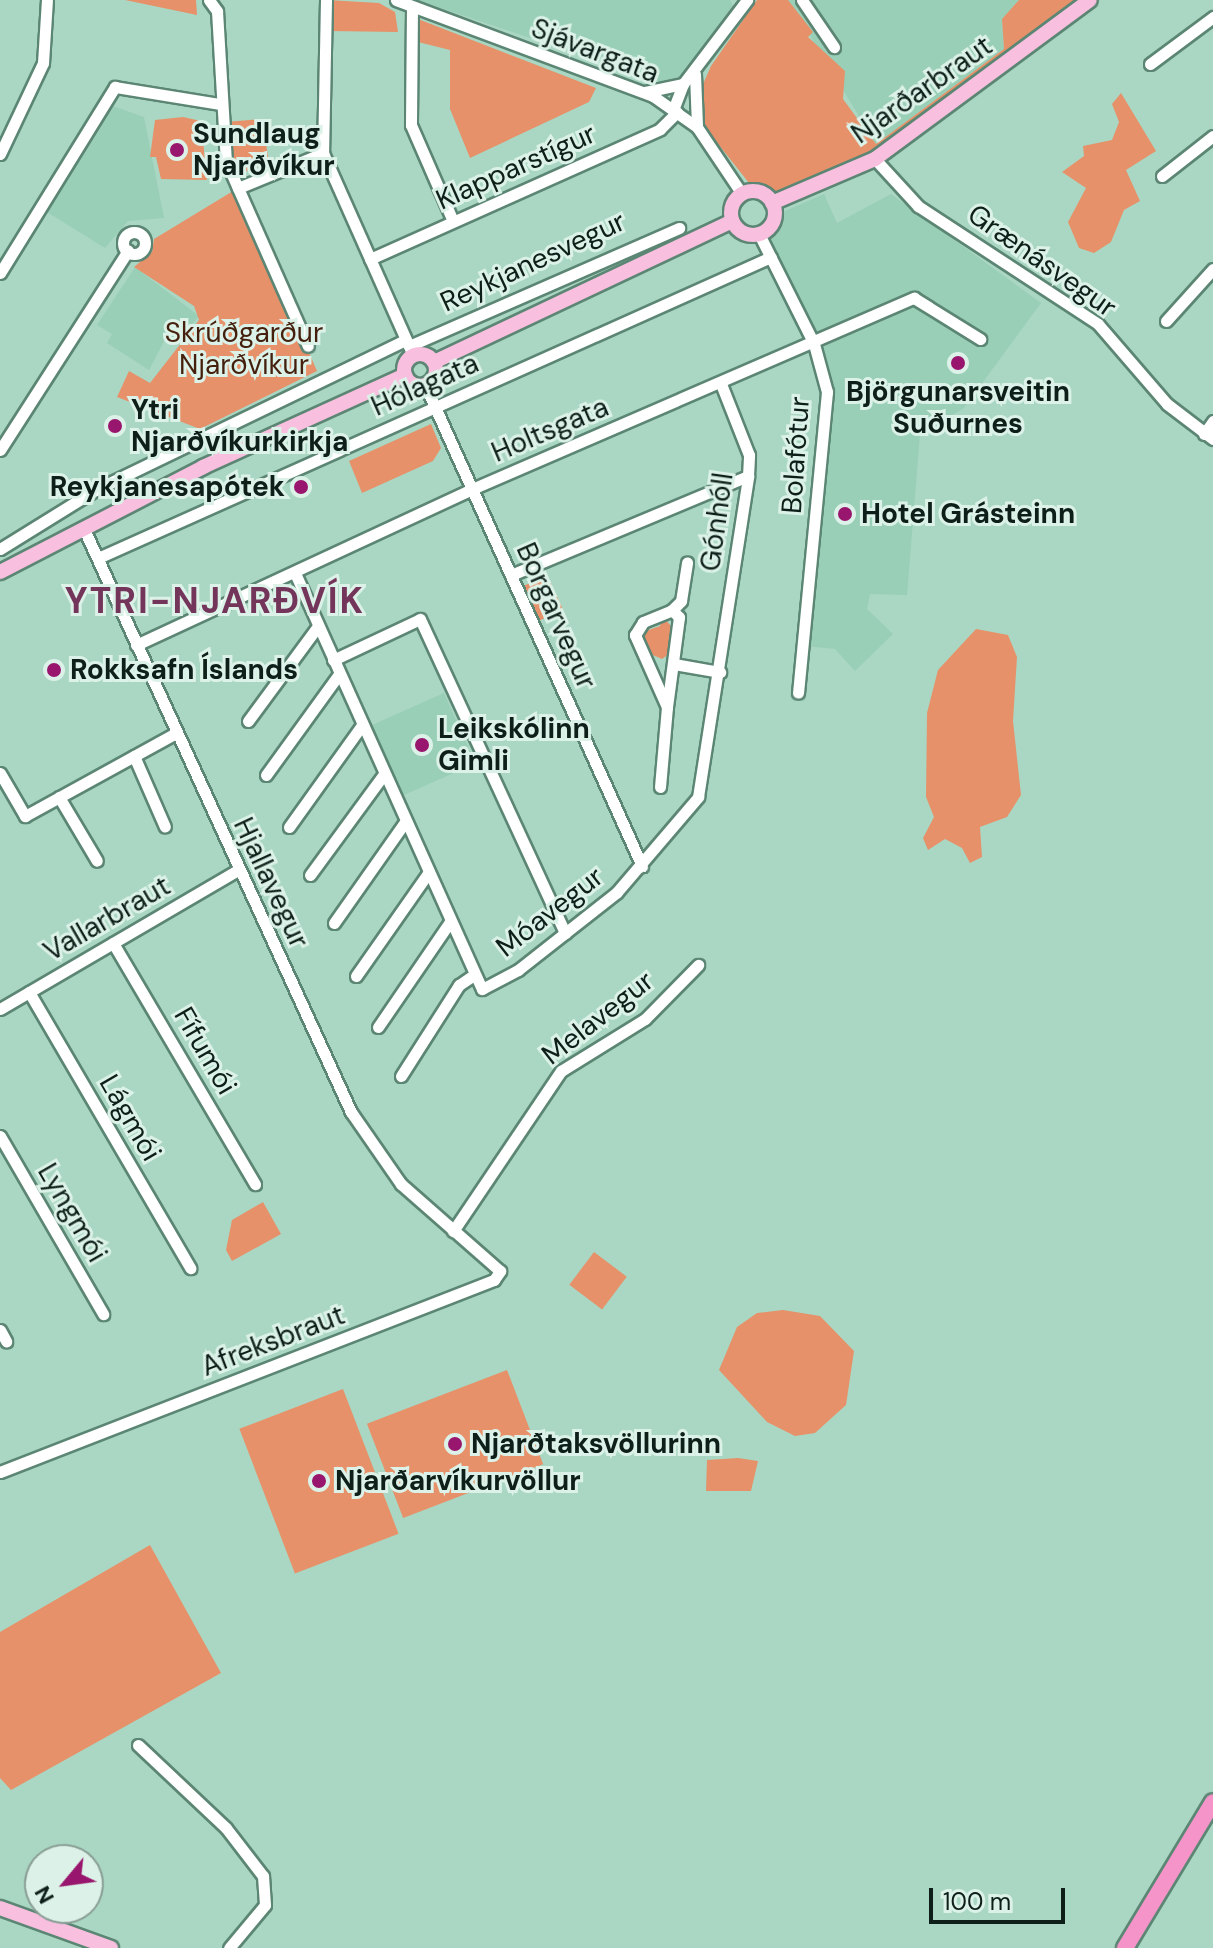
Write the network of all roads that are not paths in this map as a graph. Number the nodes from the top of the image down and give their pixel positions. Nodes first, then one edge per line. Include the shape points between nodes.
1 (47, 0) edge
2 (209, 0) edge
3 (326, 0) edge
4 (396, 0) edge
5 (747, 0) edge
6 (802, 0) edge
7 (1090, 0) edge
8 (412, 7) junction
9 (1213, 17) edge
10 (834, 47) dead end
11 (1150, 64) dead end
12 (688, 86) junction
13 (642, 92) junction
14 (220, 104) junction
15 (675, 111) junction
16 (697, 127) junction
17 (1213, 136) edge
18 (323, 153) junction
19 (0, 154) edge
20 (875, 159) junction
21 (1162, 176) dead end
22 (238, 188) junction
23 (742, 194) junction
24 (772, 203) junction
25 (453, 221) junction
26 (732, 221) junction
27 (679, 228) dead end
28 (759, 234) junction
29 (128, 251) dead end
30 (771, 257) junction
31 (370, 259) junction
32 (1213, 269) edge
33 (0, 273) edge
34 (1166, 321) dead end
35 (980, 339) dead end
36 (814, 344) junction
37 (308, 346) dead end
38 (409, 347) junction
39 (434, 362) junction
40 (405, 375) junction
41 (721, 384) junction
42 (425, 385) junction
43 (436, 407) junction
44 (1213, 421) edge
45 (211, 435) junction
46 (1209, 437) edge
47 (0, 450) edge
48 (222, 458) junction
49 (748, 476) junction
50 (472, 489) junction
51 (84, 529) junction
52 (0, 549) edge
53 (98, 558) junction
54 (687, 562) dead end
55 (0, 572) edge
56 (295, 573) junction
57 (511, 575) junction
58 (672, 610) junction
59 (318, 626) junction
60 (136, 645) junction
61 (333, 660) junction
62 (674, 664) junction
63 (720, 672) junction
64 (339, 674) junction
65 (798, 693) dead end
66 (667, 707) junction
67 (248, 721) dead end
68 (362, 725) junction
69 (176, 733) junction
70 (134, 756) junction
71 (0, 773) edge
72 (384, 774) junction
73 (266, 775) dead end
74 (660, 787) dead end
75 (59, 797) junction
76 (405, 822) junction
77 (165, 827) dead end
78 (289, 827) dead end
79 (97, 861) dead end
80 (642, 866) junction
81 (238, 870) junction
82 (428, 873) junction
83 (310, 875) dead end
84 (450, 922) junction
85 (334, 923) dead end
86 (565, 933) junction
87 (113, 943) junction
88 (698, 965) dead end
89 (474, 975) junction
90 (356, 976) dead end
91 (29, 992) junction
92 (0, 1009) edge
93 (378, 1027) dead end
94 (401, 1076) dead end
95 (0, 1136) edge
96 (255, 1184) dead end
97 (453, 1231) junction
98 (190, 1268) dead end
99 (103, 1314) dead end
100 (0, 1472) edge
101 (138, 1745) dead end
102 (1213, 1802) edge
103 (0, 1908) edge
104 (246, 1933) junction
105 (111, 1948) edge
106 (229, 1948) edge
107 (241, 1948) edge
108 (1125, 1948) edge

1 - 19 street via 43,63
2 - 14 street via 217,11
3 - 18 street
4 - 8 street, Sjávargata
5 - 12 street
6 - 10 street
7 - 20 main road, Njarðarbraut
8 - 13 street, Sjávargata
8 - 25 street via 411,125
9 - 11 street
12 - 13 street
12 - 15 street
12 - 16 street
13 - 15 street, Sjávargata
14 - 22 street via 226,161
14 - 33 street via 115,87
15 - 16 street, Sjávargata
15 - 25 street, Klapparstígur via 660,129
16 - 23 street, Sjávargata
17 - 21 street
18 - 22 street
18 - 31 street
20 - 24 main road, Njarðarbraut
20 - 46 street, Grænásvegur via 918,206 1098,324
22 - 37 street
23 - 24 main road via 762,193
23 - 26 main road
24 - 28 main road via 773,221
25 - 31 street, Klapparstígur
26 - 28 main road via 740,231
26 - 39 main road
27 - 38 street, Reykjanesvegur
28 - 30 street, Bolafótur
29 - 47 street
30 - 36 street, Bolafótur
30 - 43 street, Hólagata
31 - 38 street
32 - 34 street
35 - 36 street, Holtsgata via 914,298
36 - 41 street, Holtsgata
36 - 65 street, Bolafótur via 827,414
38 - 39 main road
38 - 40 main road
38 - 45 street, Reykjanesvegur
39 - 42 main road
40 - 42 main road
40 - 48 main road
41 - 49 street, Gónhóll via 749,455
41 - 50 street, Holtsgata
42 - 43 street, Borgarvegur
43 - 50 street, Borgarvegur
43 - 53 street, Hólagata
44 - 46 street
45 - 48 street
45 - 52 street, Reykjanesvegur via 95,490
48 - 51 main road
49 - 57 street
49 - 63 street, Gónhóll
50 - 56 street, Holtsgata
50 - 57 street, Borgarvegur
51 - 53 street, Hjallavegur
51 - 55 main road
53 - 60 street, Hjallavegur
54 - 58 street, Gónhóll via 681,601
56 - 59 street
56 - 60 street, Holtsgata
57 - 80 street, Borgarvegur
58 - 62 street, Gónhóll via 679,617
58 - 66 street, Gónhóll via 643,622 635,635
59 - 61 street
59 - 67 street
60 - 69 street, Hjallavegur
61 - 64 street
61 - 86 street via 420,619
62 - 63 street
62 - 66 street, Gónhóll
63 - 80 street, Gónhóll via 698,797
64 - 68 street
64 - 73 street
66 - 74 street, Gónhóll
68 - 72 street
68 - 78 street
69 - 70 street
69 - 81 street, Hjallavegur
70 - 75 street
70 - 77 street
71 - 75 street via 25,816
72 - 76 street
72 - 83 street
75 - 79 street
76 - 82 street
76 - 85 street
80 - 86 street, Móavegur
81 - 87 street, Vallarbraut
81 - 97 street, Hjallavegur via 351,1112 401,1184
82 - 84 street
82 - 90 street
84 - 89 street
84 - 93 street
86 - 89 street, Móavegur via 482,989
87 - 91 street, Vallarbraut
87 - 96 street, Fífumói
88 - 97 street, Melavegur via 645,1019 561,1071
89 - 94 street via 459,985
91 - 92 street, Vallarbraut
91 - 98 street, Lágmói
95 - 99 street, Lyngmói
97 - 100 street, Afreksbraut via 497,1264 499,1276
101 - 104 street via 257,1866 265,1905
102 - 108 highway
103 - 105 main road
104 - 106 street
104 - 107 street

